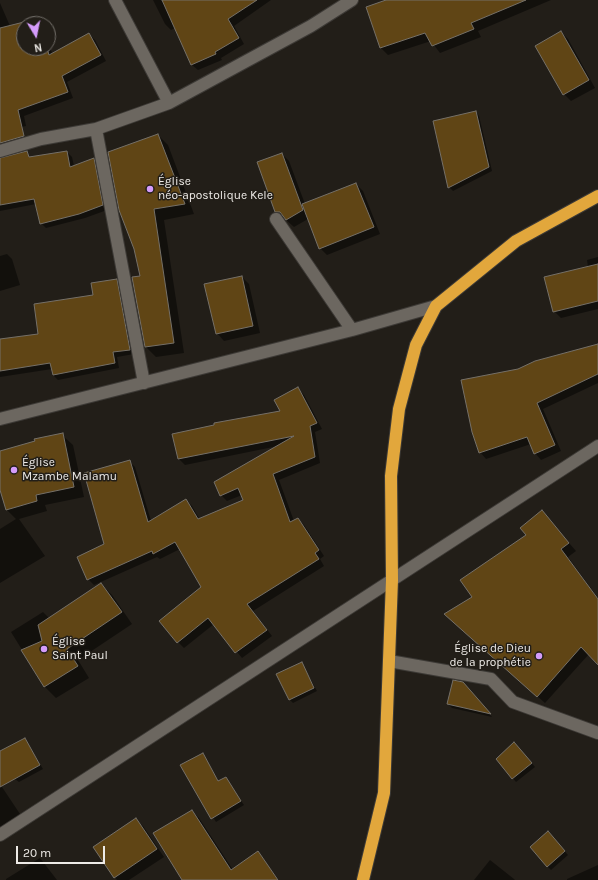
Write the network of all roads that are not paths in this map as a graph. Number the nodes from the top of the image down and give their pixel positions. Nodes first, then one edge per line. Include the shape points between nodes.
1 (116, 0) edge
2 (352, 0) edge
3 (169, 103) junction
4 (96, 129) junction
5 (0, 151) edge
6 (598, 196) edge
7 (276, 219) dead end
8 (436, 306) junction
9 (352, 330) junction
10 (144, 383) junction
11 (0, 419) edge
12 (598, 446) edge
13 (392, 580) junction
14 (389, 661) junction
15 (598, 733) edge
16 (0, 835) edge
17 (363, 880) edge

1 - 3 street
2 - 3 street via 311,26
3 - 4 street
4 - 5 street via 41,139
4 - 10 street
6 - 8 highway via 516,241
7 - 9 street
8 - 9 street
8 - 13 highway via 416,345 399,409 392,476
9 - 10 street
10 - 11 street
12 - 13 street
13 - 14 highway
13 - 16 street
14 - 15 street via 492,679 513,702
14 - 17 highway via 384,793

